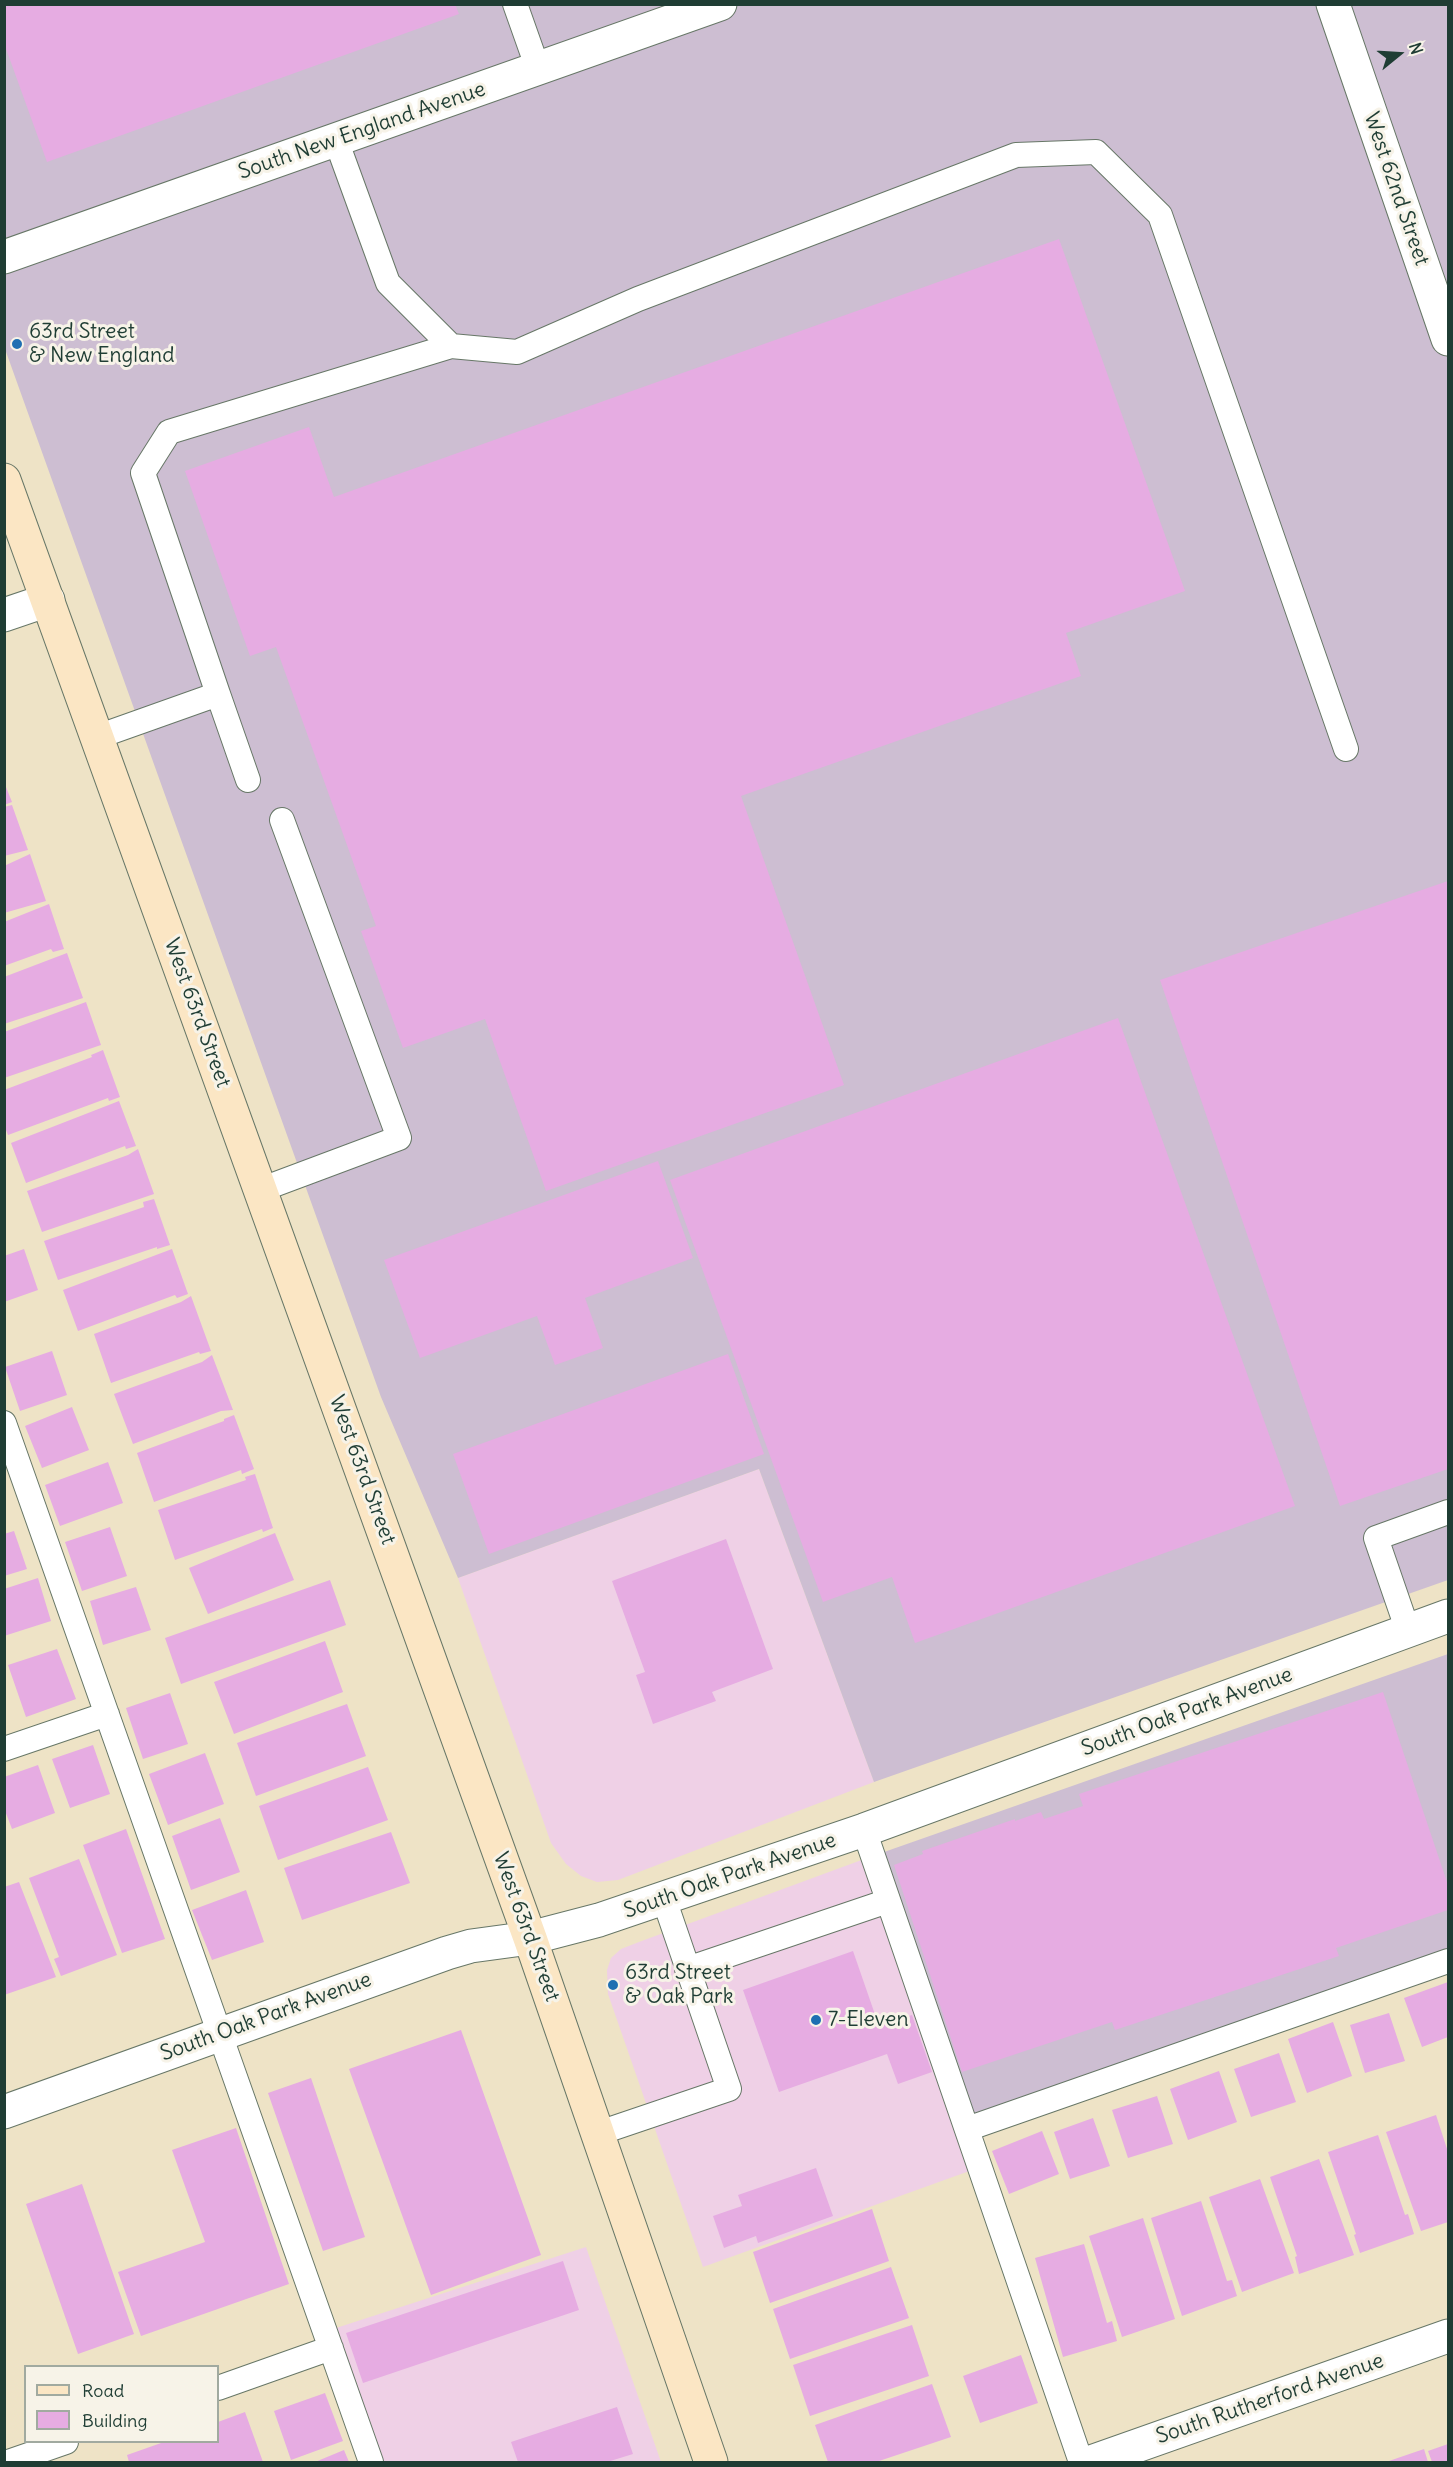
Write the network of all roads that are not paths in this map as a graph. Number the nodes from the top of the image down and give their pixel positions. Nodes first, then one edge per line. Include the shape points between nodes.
1 (515, 4) edge
2 (720, 4) edge
3 (1333, 4) edge
4 (538, 69) junction
5 (336, 140) junction
6 (4, 257) edge
7 (1449, 339) edge
8 (451, 346) junction
9 (4, 480) edge
10 (48, 600) junction
11 (4, 615) edge
12 (218, 694) junction
13 (97, 737) junction
14 (1346, 749) dead end
15 (248, 780) dead end
16 (282, 820) dead end
17 (260, 1190) junction
18 (4, 1423) edge
19 (1449, 1512) edge
20 (1449, 1616) edge
21 (1408, 1631) junction
22 (106, 1713) junction
23 (4, 1749) edge
24 (864, 1830) junction
25 (664, 1899) junction
26 (888, 1901) junction
27 (530, 1938) junction
28 (1449, 1961) edge
29 (687, 1969) junction
30 (221, 2033) junction
31 (4, 2112) edge
32 (967, 2129) junction
33 (599, 2133) junction
34 (1449, 2336) edge
35 (331, 2348) junction
36 (219, 2388) edge
37 (63, 2443) edge
38 (8, 2463) edge
39 (371, 2463) edge
40 (711, 2463) edge
41 (1081, 2463) edge
42 (1091, 2463) edge

1 - 4 lane
2 - 4 street, South New England Avenue
3 - 7 street, West 62nd Street
4 - 5 street, South New England Avenue
5 - 6 street, South New England Avenue
5 - 8 lane via 388,284
8 - 12 lane via 169,432 143,473
8 - 14 lane via 517,352 638,298 1016,155 1096,152 1160,215
9 - 10 main road, West 63rd Street
10 - 11 street
10 - 13 main road, West 63rd Street
12 - 13 lane
12 - 15 lane
13 - 17 main road, West 63rd Street
16 - 17 lane via 399,1138
17 - 27 main road, West 63rd Street
18 - 22 lane
19 - 21 lane via 1376,1538
20 - 21 street, South Oak Park Avenue
21 - 24 street, South Oak Park Avenue
22 - 23 lane
22 - 30 lane
24 - 25 street, South Oak Park Avenue
24 - 26 lane
25 - 27 street, South Oak Park Avenue
25 - 29 lane
26 - 29 lane
26 - 32 lane
27 - 30 street, South Oak Park Avenue via 447,1953
27 - 33 main road, West 63rd Street
28 - 32 lane
29 - 33 lane via 729,2089
30 - 31 street, South Oak Park Avenue
30 - 35 lane
32 - 41 lane
33 - 40 main road, West 63rd Street
34 - 42 street, South Rutherford Avenue
35 - 36 lane
35 - 39 lane
37 - 38 lane

